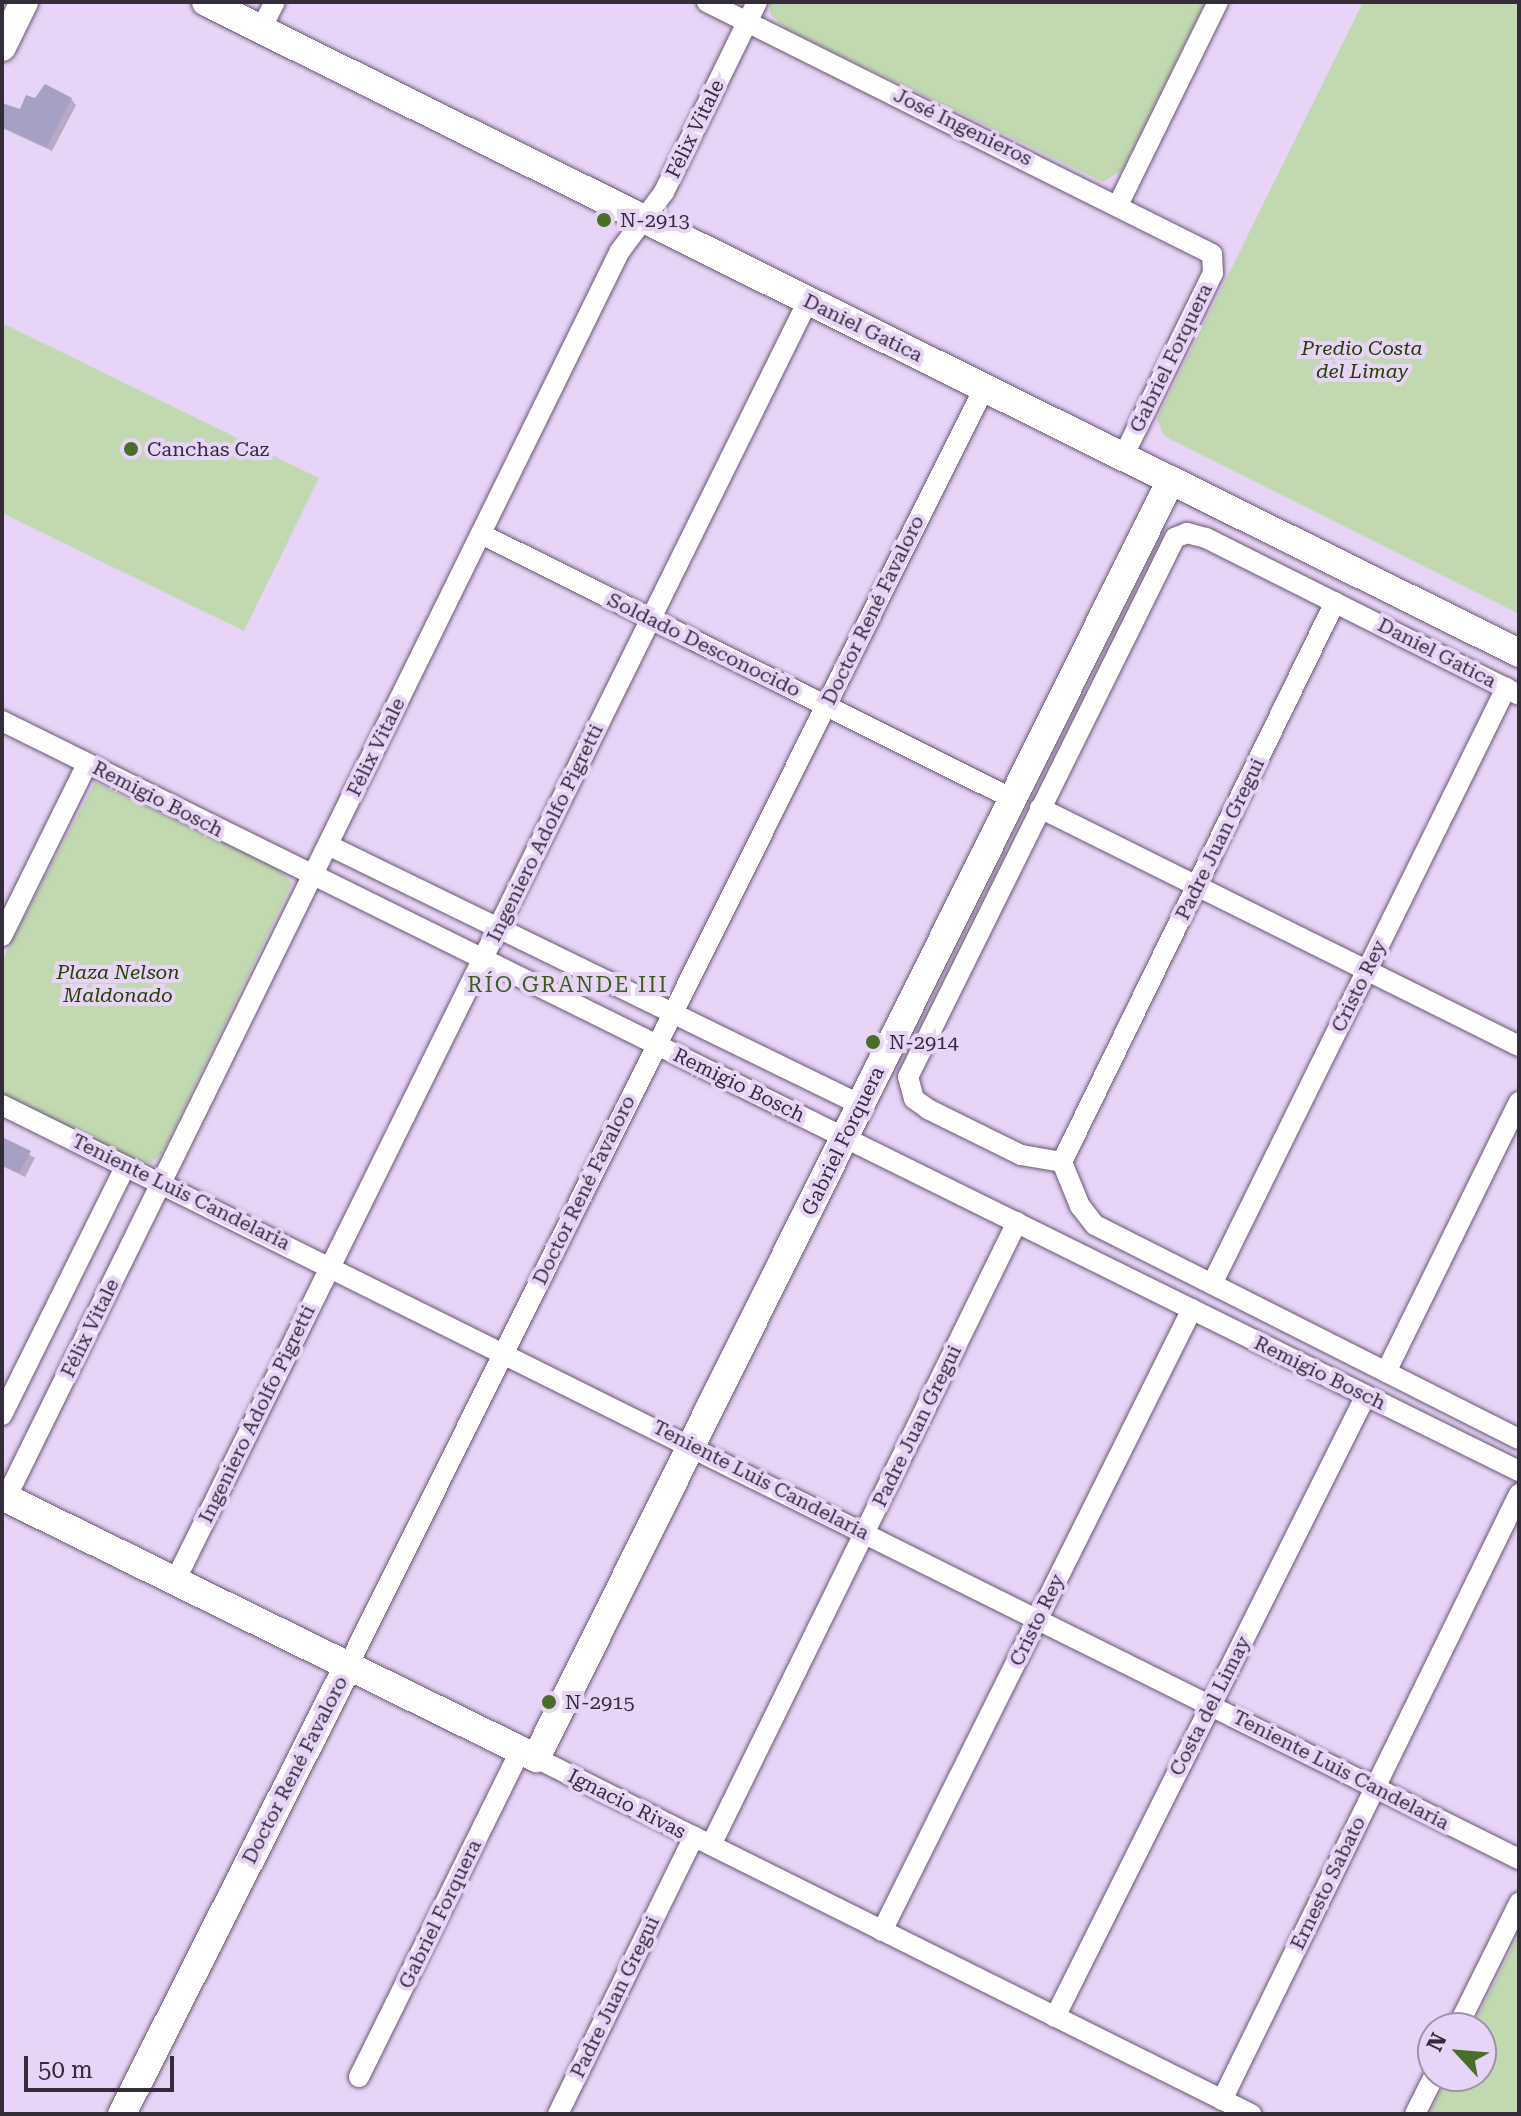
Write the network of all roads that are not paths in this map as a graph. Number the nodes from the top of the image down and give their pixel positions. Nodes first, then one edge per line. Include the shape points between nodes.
1 (24, 2) edge
2 (206, 2) edge
3 (275, 2) edge
4 (707, 2) edge
5 (757, 2) edge
6 (1218, 2) edge
7 (747, 22) junction
8 (261, 29) junction
9 (2, 47) edge
10 (1119, 203) junction
11 (645, 220) junction
12 (1214, 259) joint
13 (808, 301) junction
14 (984, 388) junction
15 (1123, 457) junction
16 (1171, 480) junction
17 (481, 534) junction
18 (1181, 534) joint
19 (1335, 602) junction
20 (651, 619) junction
21 (1519, 653) edge
22 (1513, 691) edge
23 (826, 706) junction
24 (2, 721) edge
25 (87, 764) junction
26 (1013, 799) junction
27 (1040, 808) junction
28 (328, 845) junction
29 (312, 877) junction
30 (1197, 886) junction
31 (498, 928) junction
32 (2, 936) edge
33 (482, 960) junction
34 (1367, 970) junction
35 (673, 1013) junction
36 (657, 1045) junction
37 (1519, 1046) edge
38 (1519, 1102) edge
39 (2, 1105) edge
40 (861, 1105) junction
41 (845, 1137) junction
42 (1062, 1162) junction
43 (125, 1167) junction
44 (162, 1181) junction
45 (1017, 1222) junction
46 (331, 1265) junction
47 (1212, 1284) junction
48 (1192, 1309) junction
49 (504, 1352) junction
50 (1386, 1372) junction
51 (1366, 1395) junction
52 (2, 1415) edge
53 (1519, 1439) edge
54 (692, 1446) junction
55 (1519, 1471) edge
56 (1519, 1494) edge
57 (4, 1497) edge
58 (865, 1532) junction
59 (175, 1581) junction
60 (1038, 1619) junction
61 (348, 1666) junction
62 (1211, 1705) junction
63 (528, 1754) junction
64 (1375, 1788) junction
65 (702, 1841) junction
66 (1519, 1859) edge
67 (1519, 1903) edge
68 (882, 1931) junction
69 (1465, 2012) edge
70 (1055, 2017) junction
71 (359, 2077) dead end
72 (1426, 2092) edge
73 (1222, 2100) junction
74 (122, 2114) edge
75 (558, 2114) edge
76 (1251, 2114) edge
77 (1415, 2114) edge

1 - 9 street
2 - 8 street, Daniel Gatica
3 - 8 street
4 - 7 street, José Ingenieros
5 - 7 street, Félix Vitale
6 - 10 street
7 - 10 street, José Ingenieros
7 - 11 street, Félix Vitale via 664,192
8 - 11 street, Daniel Gatica
10 - 12 street, José Ingenieros via 1201,245
11 - 13 street, Daniel Gatica
11 - 17 street, Félix Vitale via 620,251
12 - 15 street, Gabriel Forquera via 1213,273
13 - 14 street, Daniel Gatica
13 - 20 street, Ingeniero Adolfo Pigretti
14 - 15 street, Daniel Gatica
14 - 23 street, Doctor René Favaloro
15 - 16 street, Daniel Gatica
16 - 21 street, Daniel Gatica
16 - 26 street, Gabriel Forquera
17 - 20 street, Soldado Desconocido
17 - 28 street, Félix Vitale
18 - 19 street, Daniel Gatica via 1206,538
18 - 27 street, Gabriel Forquera via 1167,550
19 - 22 street, Daniel Gatica
19 - 30 street, Padre Juan Gregui
20 - 23 street, Soldado Desconocido
20 - 31 street, Ingeniero Adolfo Pigretti
22 - 34 street, Cristo Rey
23 - 26 street, Soldado Desconocido
23 - 35 street, Doctor René Favaloro
24 - 25 street, Remigio Bosch
25 - 29 street, Remigio Bosch
25 - 32 street
26 - 40 street, Gabriel Forquera
27 - 30 street
27 - 42 street, Gabriel Forquera via 913,1064 910,1093 928,1109 1021,1155
28 - 29 street, Félix Vitale
28 - 31 street, Remigio Bosch
29 - 33 street, Remigio Bosch
29 - 44 street, Félix Vitale
30 - 34 street
30 - 42 street, Padre Juan Gregui
31 - 33 street, Ingeniero Adolfo Pigretti
31 - 35 street, Remigio Bosch
33 - 36 street, Remigio Bosch
33 - 46 street, Ingeniero Adolfo Pigretti
34 - 37 street
34 - 47 street, Cristo Rey
35 - 36 street, Doctor René Favaloro
35 - 40 street, Remigio Bosch
36 - 41 street, Remigio Bosch
36 - 49 street, Doctor René Favaloro
38 - 50 street
39 - 43 street, Teniente Luis Candelaria
40 - 41 street, Gabriel Forquera
41 - 45 street, Remigio Bosch
41 - 54 street, Gabriel Forquera
42 - 47 street, Remigio Bosch via 1089,1220
43 - 44 street, Teniente Luis Candelaria
43 - 52 street, Félix Vitale
44 - 46 street, Teniente Luis Candelaria
44 - 57 street, Félix Vitale
45 - 48 street, Remigio Bosch
45 - 58 street, Padre Juan Gregui
46 - 49 street, Teniente Luis Candelaria
46 - 59 street, Ingeniero Adolfo Pigretti
47 - 50 street, Remigio Bosch
48 - 51 street, Remigio Bosch
48 - 60 street, Cristo Rey
49 - 54 street, Teniente Luis Candelaria
49 - 61 street, Doctor René Favaloro
50 - 53 street, Remigio Bosch
51 - 55 street, Remigio Bosch
51 - 62 street, Costa del Limay
54 - 58 street, Teniente Luis Candelaria
54 - 63 street, Gabriel Forquera
56 - 64 street, Ernesto Sabato
57 - 59 street, Ignacio Rivas
58 - 60 street, Teniente Luis Candelaria
58 - 65 street, Padre Juan Gregui
59 - 61 street, Ignacio Rivas
60 - 62 street, Teniente Luis Candelaria
60 - 68 street, Cristo Rey
61 - 63 street, Ignacio Rivas
61 - 74 street, Doctor René Favaloro
62 - 64 street, Teniente Luis Candelaria
62 - 70 street, Costa del Limay
63 - 65 street, Ignacio Rivas
63 - 71 street, Gabriel Forquera
64 - 66 street, Teniente Luis Candelaria
64 - 73 street, Ernesto Sabato
65 - 68 street, Ignacio Rivas
65 - 75 street, Padre Juan Gregui
67 - 69 street
68 - 70 street, Ignacio Rivas
70 - 73 street, Ignacio Rivas
72 - 77 street
73 - 76 street, Ignacio Rivas

